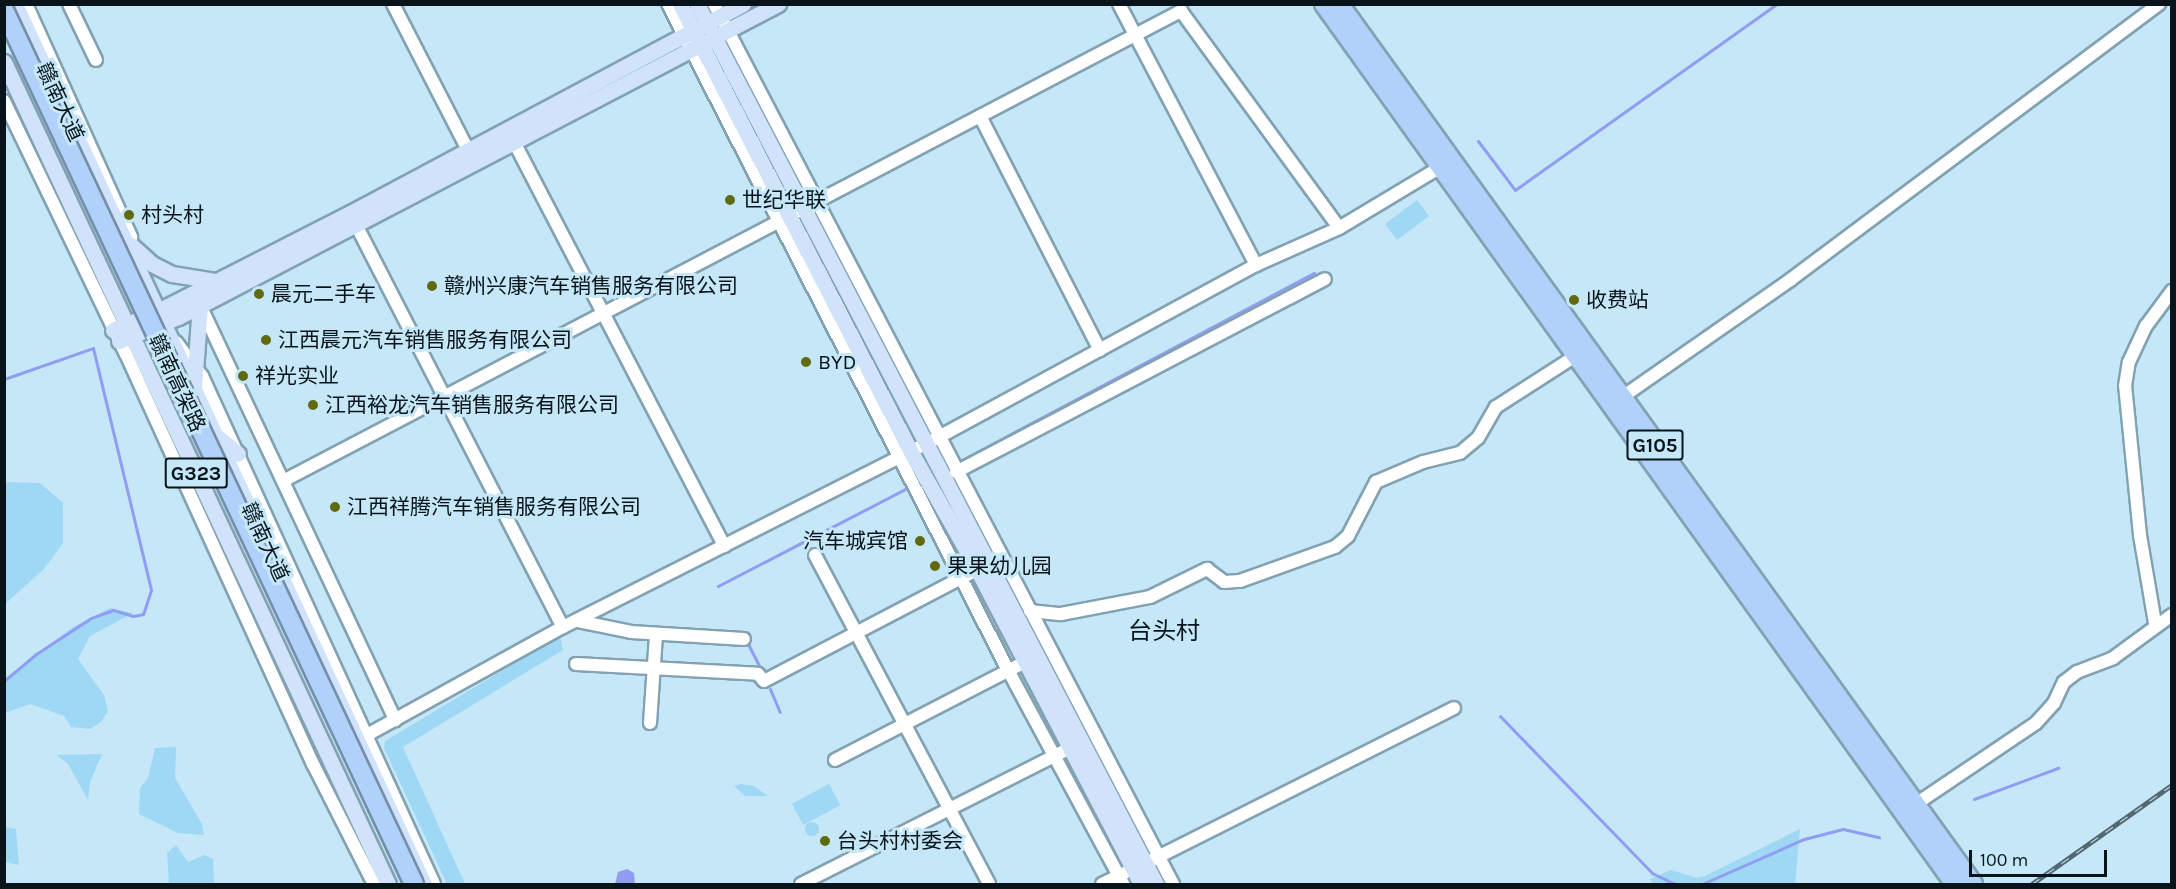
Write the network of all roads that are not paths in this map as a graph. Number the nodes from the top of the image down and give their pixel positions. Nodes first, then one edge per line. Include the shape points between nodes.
1 (15, 4) edge
2 (26, 4) edge
3 (69, 4) edge
4 (393, 4) edge
5 (668, 4) edge
6 (680, 4) edge
7 (697, 4) edge
8 (743, 4) edge
9 (778, 4) edge
10 (1119, 4) edge
11 (1324, 4) edge
12 (1339, 4) edge
13 (2158, 4) edge
14 (4, 10) edge
15 (703, 22) edge
16 (721, 34) junction
17 (1135, 35) junction
18 (4, 38) edge
19 (695, 47) junction
20 (96, 60) dead end
21 (4, 62) edge
22 (4, 101) edge
23 (980, 117) junction
24 (513, 140) junction
25 (471, 156) junction
26 (1445, 164) junction
27 (797, 212) junction
28 (353, 218) junction
29 (117, 223) junction
30 (1339, 228) junction
31 (138, 253) junction
32 (1256, 266) junction
33 (1325, 279) dead end
34 (219, 280) junction
35 (2172, 291) edge
36 (200, 305) junction
37 (603, 314) junction
38 (159, 318) junction
39 (123, 333) junction
40 (1100, 350) junction
41 (1574, 357) junction
42 (195, 365) junction
43 (194, 388) junction
44 (445, 397) junction
45 (1621, 398) junction
46 (214, 433) junction
47 (918, 448) junction
48 (238, 454) junction
49 (956, 472) junction
50 (283, 481) junction
51 (724, 546) junction
52 (815, 555) dead end
53 (989, 563) junction
54 (961, 578) junction
55 (1030, 611) junction
56 (2172, 615) edge
57 (578, 621) junction
58 (2156, 623) junction
59 (563, 627) junction
60 (856, 633) junction
61 (656, 634) junction
62 (744, 639) dead end
63 (1037, 655) junction
64 (576, 664) dead end
65 (654, 670) junction
66 (1008, 670) junction
67 (1454, 708) dead end
68 (395, 720) junction
69 (650, 723) dead end
70 (904, 724) junction
71 (367, 735) junction
72 (1082, 742) junction
73 (1055, 755) junction
74 (835, 760) dead end
75 (1909, 808) junction
76 (949, 809) junction
77 (1145, 863) junction
78 (1120, 880) edge
79 (374, 885) edge
80 (388, 885) edge
81 (401, 885) edge
82 (414, 885) edge
83 (424, 885) edge
84 (434, 885) edge
85 (801, 885) edge
86 (989, 885) edge
87 (1102, 885) edge
88 (1141, 885) edge
89 (1156, 885) edge
90 (1173, 885) edge
91 (1955, 885) edge
92 (1972, 885) edge

1 - 29 main road, 赣南大道 / G323
2 - 31 street
3 - 20 street
4 - 25 street
5 - 15 street
6 - 15 main road
7 - 15 main road
8 - 15 main road
9 - 16 main road
10 - 17 street
11 - 26 highway, G105
12 - 26 highway, G105
13 - 45 street via 1790,280
14 - 82 highway, 赣南高架路, bridge
15 - 16 main road
15 - 19 main road
15 - 25 main road
16 - 19 main road
16 - 27 main road
17 - 23 street
17 - 30 street via 1181,11
17 - 32 street
18 - 81 highway, 赣南高架路
19 - 24 main road
19 - 27 main road
21 - 39 main road, 赣南大道 / G323
22 - 39 street
23 - 27 street
23 - 40 street
24 - 25 main road
24 - 37 street
25 - 28 main road
26 - 30 street
26 - 41 highway, G105
26 - 45 highway, G105
27 - 37 street
27 - 47 main road
27 - 47 street
28 - 34 main road
28 - 36 main road
28 - 44 street
29 - 31 main road
29 - 38 main road, 赣南大道 / G323
30 - 32 street
31 - 34 main road via 172,274
31 - 38 street
32 - 40 street
33 - 49 street
34 - 38 main road
35 - 58 street via 2142,335 2129,362 2125,386 2140,535
36 - 38 main road
36 - 42 main road
36 - 50 street
37 - 44 street
37 - 51 street
38 - 39 main road
38 - 42 street
38 - 43 main road, 赣南大道 / G323
39 - 79 street via 313,764
39 - 80 main road, 赣南大道 / G323
40 - 47 street
41 - 55 street via 1496,407 1478,438 1460,453 1423,462 1376,482 1348,536 1335,547 1240,581 1224,582 1207,569 1150,597 1061,614
41 - 75 highway, G105
42 - 43 main road
42 - 48 street
43 - 46 main road, 赣南大道 / G323
44 - 50 street
44 - 59 street
45 - 75 highway, G105
46 - 48 main road
46 - 83 main road, 赣南大道 / G323
47 - 49 street
47 - 51 street
47 - 53 main road
47 - 54 street
48 - 71 street
49 - 53 street
50 - 68 street
51 - 57 street
52 - 60 street
53 - 54 street
53 - 55 street
53 - 63 main road
54 - 60 street
54 - 66 street
55 - 63 street
56 - 58 street
57 - 59 street
57 - 61 street
58 - 75 street via 2112,658 2077,672 2064,682 2054,703 2036,723
59 - 68 street
60 - 65 street via 764,681 758,674
60 - 70 street
61 - 62 street
61 - 65 street
63 - 66 street
63 - 72 main road
63 - 72 street
64 - 65 street
65 - 69 street
66 - 70 street
66 - 73 street
67 - 77 street
68 - 71 street
70 - 74 street
70 - 76 street
71 - 84 street
72 - 73 street
72 - 77 main road
72 - 77 street
73 - 76 street
73 - 78 street
75 - 91 highway, G105
75 - 92 highway, G105
76 - 85 street
76 - 86 street
77 - 78 street
77 - 88 main road
77 - 89 main road
77 - 90 street
78 - 87 street

